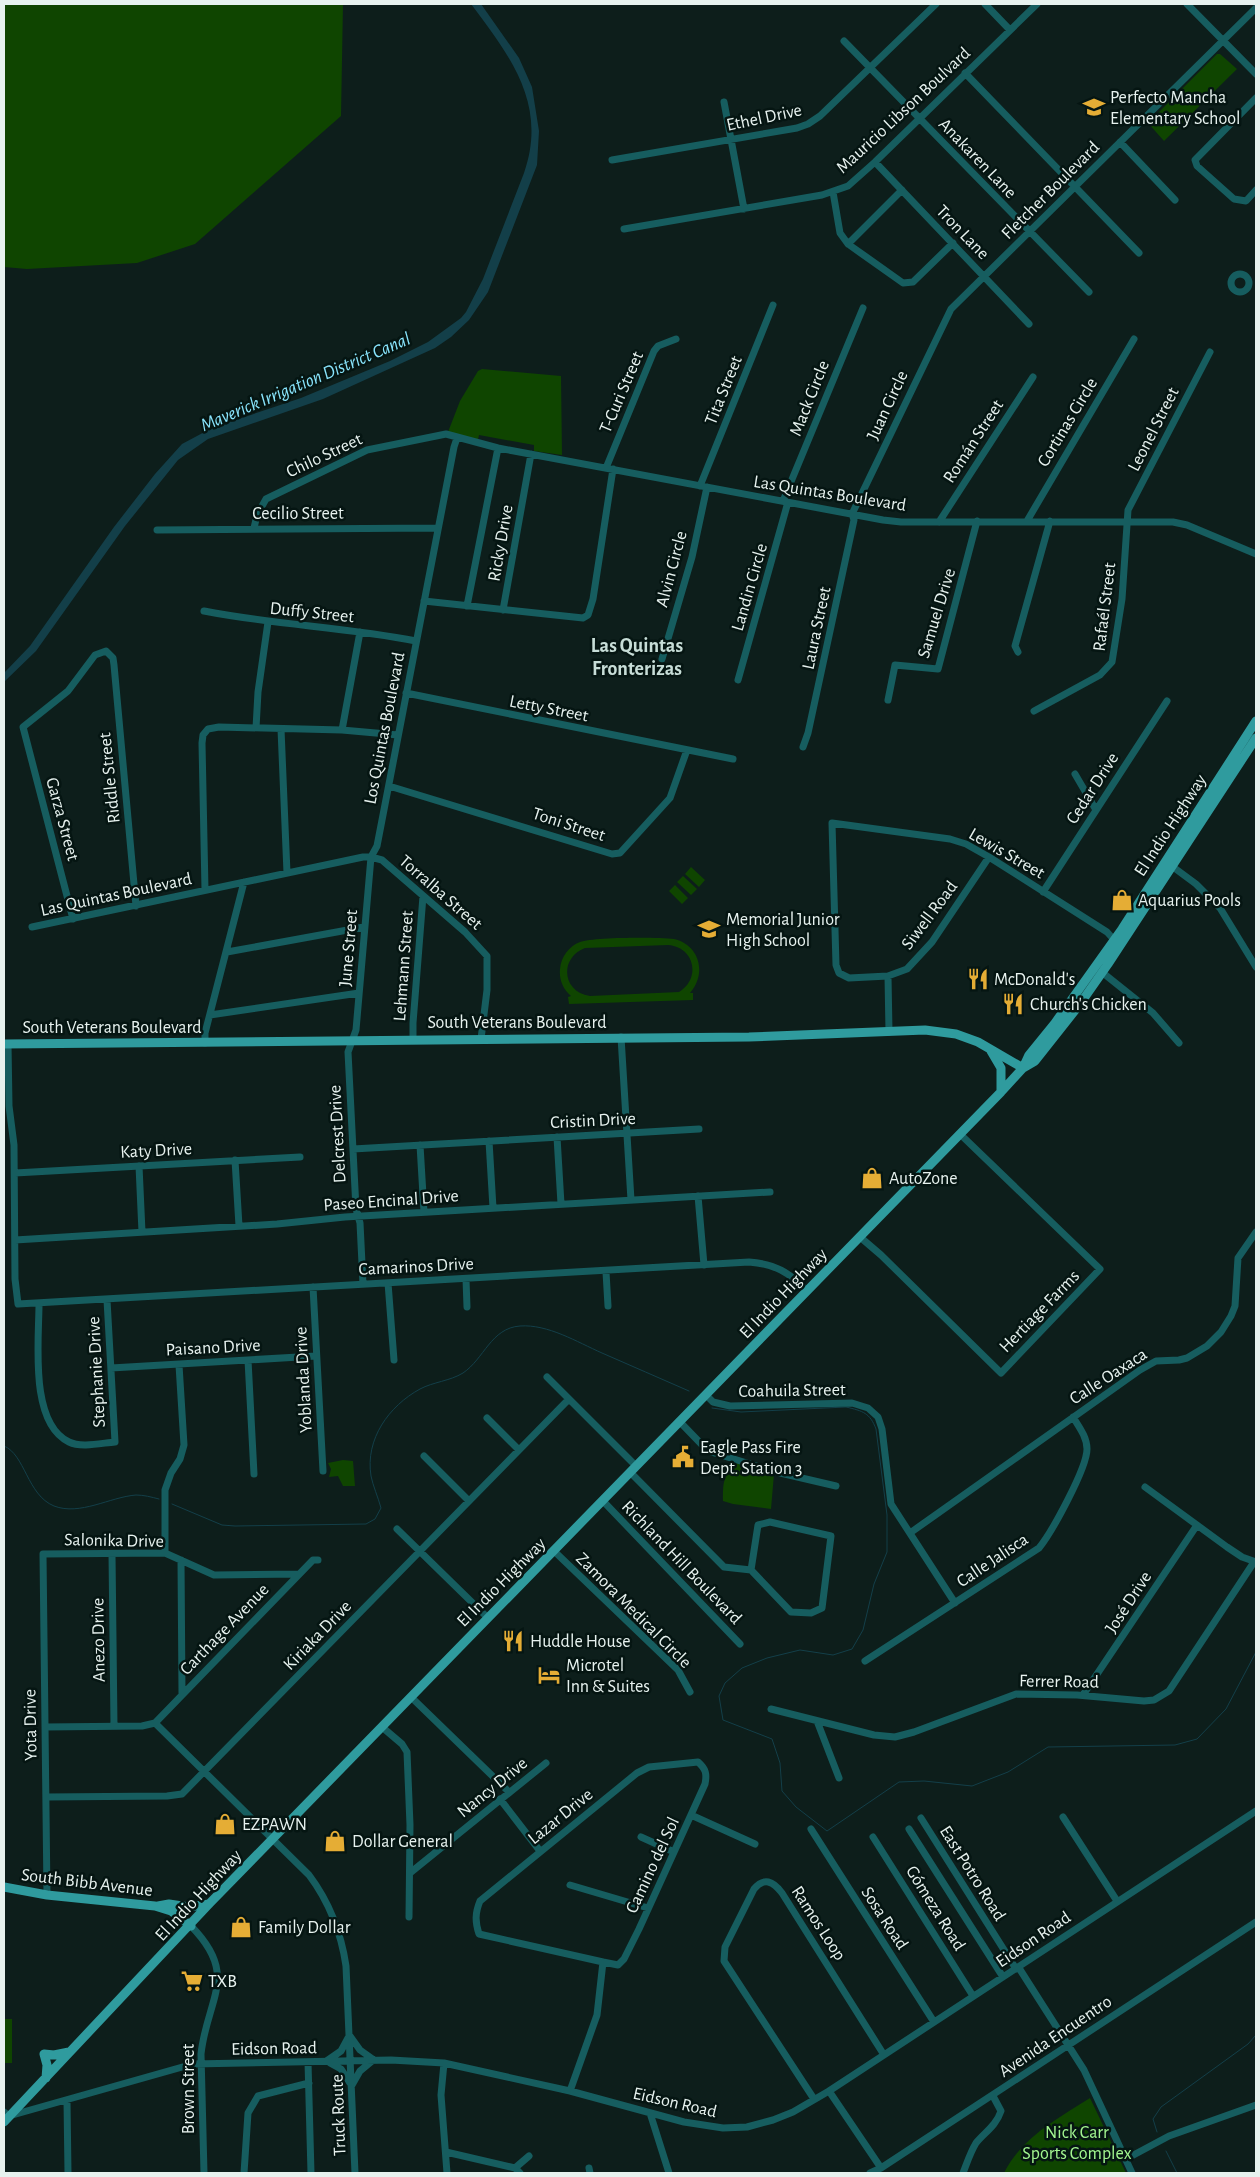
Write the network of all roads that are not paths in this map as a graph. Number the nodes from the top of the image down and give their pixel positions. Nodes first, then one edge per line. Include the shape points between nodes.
1 (936, 4) edge
2 (985, 4) edge
3 (1037, 4) edge
4 (1187, 4) edge
5 (1256, 8) edge
6 (1010, 30) junction
7 (1223, 40) junction
8 (844, 41) dead end
9 (870, 68) junction
10 (964, 73) junction
11 (1256, 74) edge
12 (1256, 98) edge
13 (724, 102) dead end
14 (919, 119) junction
15 (731, 139) junction
16 (1120, 142) junction
17 (612, 160) dead end
18 (874, 162) junction
19 (1074, 187) junction
20 (902, 190) junction
21 (1256, 190) edge
22 (833, 192) junction
23 (1175, 200) dead end
24 (744, 208) junction
25 (624, 229) dead end
26 (1029, 231) junction
27 (953, 243) junction
28 (848, 244) junction
29 (1139, 253) dead end
30 (985, 276) junction
31 (1248, 287) dead end
32 (1256, 290) edge
33 (1089, 292) dead end
34 (773, 305) dead end
35 (863, 308) dead end
36 (950, 309) joint
37 (1030, 324) dead end
38 (676, 339) dead end
39 (1134, 339) dead end
40 (1210, 352) dead end
41 (1033, 377) dead end
42 (457, 438) junction
43 (498, 448) junction
44 (530, 454) junction
45 (610, 469) junction
46 (704, 486) junction
47 (786, 501) junction
48 (852, 514) junction
49 (977, 521) junction
50 (1027, 521) junction
51 (1050, 521) junction
52 (1127, 521) junction
53 (939, 522) junction
54 (254, 528) junction
55 (438, 528) junction
56 (157, 530) dead end
57 (1256, 554) edge
58 (424, 601) junction
59 (467, 606) junction
60 (503, 610) junction
61 (204, 611) dead end
62 (268, 622) junction
63 (360, 632) junction
64 (416, 640) junction
65 (1018, 652) dead end
66 (662, 659) dead end
67 (738, 680) dead end
68 (406, 693) junction
69 (888, 700) dead end
70 (1167, 701) dead end
71 (1034, 711) dead end
72 (1256, 721) edge
73 (24, 727) joint
74 (256, 728) junction
75 (281, 729) junction
76 (342, 730) junction
77 (398, 735) junction
78 (1256, 738) edge
79 (804, 747) dead end
80 (687, 750) junction
81 (733, 760) dead end
82 (1075, 774) dead end
83 (388, 786) junction
84 (1096, 810) junction
85 (371, 856) junction
86 (990, 857) junction
87 (1169, 864) junction
88 (287, 873) junction
89 (244, 882) junction
90 (205, 890) junction
91 (1043, 892) junction
92 (423, 896) junction
93 (136, 906) junction
94 (73, 919) junction
95 (32, 927) dead end
96 (364, 927) junction
97 (1117, 944) junction
98 (226, 952) junction
99 (1256, 967) edge
100 (1103, 972) junction
101 (888, 976) junction
102 (852, 978) joint
103 (359, 993) junction
104 (210, 1015) junction
105 (889, 1032) junction
106 (621, 1037) junction
107 (413, 1039) junction
108 (481, 1039) junction
109 (351, 1041) junction
110 (205, 1043) junction
111 (1179, 1043) dead end
112 (6, 1044) edge
113 (988, 1047) junction
114 (1023, 1068) junction
115 (1001, 1092) junction
116 (699, 1129) dead end
117 (626, 1133) junction
118 (960, 1134) junction
119 (557, 1137) junction
120 (489, 1141) junction
121 (420, 1145) junction
122 (354, 1148) junction
123 (300, 1156) dead end
124 (236, 1160) junction
125 (139, 1166) junction
126 (15, 1173) junction
127 (770, 1192) dead end
128 (698, 1196) junction
129 (631, 1200) junction
130 (561, 1204) junction
131 (493, 1208) junction
132 (424, 1212) junction
133 (358, 1216) junction
134 (239, 1226) junction
135 (142, 1232) junction
136 (1256, 1232) edge
137 (860, 1237) junction
138 (15, 1240) junction
139 (704, 1265) junction
140 (606, 1272) junction
141 (466, 1279) junction
142 (388, 1283) junction
143 (363, 1284) junction
144 (313, 1287) junction
145 (807, 1291) junction
146 (107, 1300) junction
147 (39, 1304) junction
148 (608, 1306) dead end
149 (467, 1307) dead end
150 (316, 1356) junction
151 (248, 1360) junction
152 (394, 1360) dead end
153 (179, 1364) junction
154 (111, 1368) junction
155 (546, 1377) dead end
156 (706, 1395) junction
157 (568, 1400) junction
158 (1073, 1417) junction
159 (487, 1418) dead end
160 (680, 1422) junction
161 (518, 1450) junction
162 (424, 1456) dead end
163 (633, 1469) junction
164 (323, 1471) dead end
165 (254, 1474) dead end
166 (836, 1486) dead end
167 (1145, 1487) dead end
168 (468, 1501) junction
169 (603, 1501) junction
170 (1196, 1525) junction
171 (397, 1529) dead end
172 (910, 1533) junction
173 (420, 1551) junction
174 (554, 1551) junction
175 (165, 1553) junction
176 (43, 1554) joint
177 (112, 1554) junction
178 (181, 1560) junction
179 (318, 1560) dead end
180 (1255, 1562) edge
181 (751, 1570) junction
182 (299, 1574) junction
183 (955, 1603) junction
184 (488, 1618) junction
185 (740, 1644) dead end
186 (865, 1660) dead end
187 (690, 1692) dead end
188 (182, 1694) junction
189 (1083, 1695) junction
190 (411, 1697) junction
191 (772, 1708) dead end
192 (817, 1721) junction
193 (155, 1723) junction
194 (114, 1726) junction
195 (382, 1726) junction
196 (45, 1728) junction
197 (698, 1762) joint
198 (546, 1763) dead end
199 (204, 1772) junction
200 (839, 1778) dead end
201 (509, 1792) junction
202 (46, 1797) junction
203 (500, 1799) junction
204 (1256, 1811) edge
205 (691, 1815) junction
206 (1063, 1817) dead end
207 (921, 1818) dead end
208 (811, 1829) dead end
209 (909, 1829) dead end
210 (641, 1837) dead end
211 (873, 1837) dead end
212 (272, 1840) junction
213 (755, 1844) dead end
214 (540, 1852) junction
215 (674, 1852) junction
216 (410, 1873) junction
217 (570, 1885) dead end
218 (4, 1887) edge
219 (47, 1895) junction
220 (1117, 1901) junction
221 (209, 1904) junction
222 (155, 1906) junction
223 (648, 1908) junction
224 (409, 1917) dead end
225 (1256, 1922) edge
226 (191, 1926) junction
227 (479, 1934) joint
228 (603, 1962) junction
229 (1018, 1968) junction
230 (1003, 1977) junction
231 (973, 1996) junction
232 (934, 2022) junction
233 (350, 2035) junction
234 (1068, 2045) junction
235 (72, 2051) junction
236 (884, 2055) junction
237 (374, 2060) junction
238 (325, 2061) junction
239 (351, 2061) junction
240 (308, 2062) junction
241 (444, 2063) junction
242 (201, 2064) junction
243 (46, 2078) junction
244 (309, 2083) junction
245 (352, 2085) junction
246 (829, 2091) junction
247 (570, 2092) junction
248 (993, 2096) junction
249 (814, 2099) junction
250 (67, 2100) junction
251 (1256, 2105) edge
252 (650, 2113) junction
253 (5, 2117) edge
254 (446, 2152) junction
255 (529, 2156) dead end
256 (1126, 2159) junction
257 (881, 2168) junction
258 (518, 2171) edge
259 (68, 2173) edge
260 (204, 2173) edge
261 (244, 2173) edge
262 (311, 2173) edge
263 (355, 2173) edge
264 (447, 2173) edge
265 (669, 2173) edge
266 (870, 2173) edge
267 (963, 2173) edge
268 (1132, 2173) edge

1 - 9 street, Ethel Drive
2 - 6 street
3 - 6 street, Mauricio Libson Boulvard
4 - 7 street
5 - 7 street, Fletcher Boulevard
6 - 10 street, Mauricio Libson Boulvard
7 - 11 street
7 - 16 street, Fletcher Boulevard
8 - 9 street, Anakaren Lane
9 - 14 street, Anakaren Lane
9 - 15 street, Ethel Drive via 808,124
10 - 14 street, Mauricio Libson Boulvard
10 - 19 street
12 - 21 street via 1195,160 1197,166 1234,199 1246,201
13 - 15 street
14 - 18 street, Mauricio Libson Boulvard
14 - 26 street, Anakaren Lane
15 - 17 street, Ethel Drive
15 - 24 street
16 - 19 street, Fletcher Boulevard
16 - 23 street
18 - 20 street, Tron Lane
18 - 22 street, Mauricio Libson Boulvard via 848,186
19 - 26 street, Fletcher Boulevard
19 - 29 street
20 - 27 street, Tron Lane
20 - 28 street
22 - 24 street, Mauricio Libson Boulvard
22 - 28 street via 840,233
24 - 25 street, Mauricio Libson Boulvard
26 - 30 street, Fletcher Boulevard
26 - 33 street, Anakaren Lane
27 - 28 street via 907,284
27 - 30 street, Tron Lane
30 - 36 street, Fletcher Boulevard
30 - 37 street, Tron Lane
31 - 32 street
34 - 46 street, Tita Street
35 - 47 street, Mack Circle
36 - 48 street, Juan Circle
38 - 45 street, T-Curi Street via 658,346 654,352
39 - 50 street, Cortinas Circle
40 - 52 street, Leonel Street via 1130,503
41 - 53 street, Román Street
42 - 43 street, Las Quintas Boulevard
42 - 54 street, Chilo Street via 438,434 358,454 266,500
42 - 55 street, Los Quintas Boulevard
43 - 44 street, Las Quintas Boulevard
43 - 59 street
44 - 45 street, Las Quintas Boulevard
44 - 60 street, Ricky Drive
45 - 46 street, Las Quintas Boulevard
45 - 60 street, T-Curi Street via 593,599 588,615 583,618
46 - 47 street, Las Quintas Boulevard
46 - 66 street, Alvin Circle via 692,557
47 - 48 street, Las Quintas Boulevard
47 - 67 street, Landin Circle
48 - 53 street, Las Quintas Boulevard via 892,521
48 - 79 street, Laura Street via 854,520
49 - 50 street, Las Quintas Boulevard
49 - 53 street, Las Quintas Boulevard
49 - 69 street, Samuel Drive via 938,669 895,664
50 - 51 street, Las Quintas Boulevard
51 - 52 street, Las Quintas Boulevard
51 - 65 street via 1015,646
52 - 57 street, Las Quintas Boulevard via 1180,523
52 - 71 street, Rafaél Street via 1122,599 1112,662 1100,675
54 - 55 street, Cecilio Street
54 - 56 street, Cecilio Street
55 - 58 street, Los Quintas Boulevard
58 - 59 street
58 - 64 street, Los Quintas Boulevard
59 - 60 street
61 - 62 street, Duffy Street
62 - 63 street, Duffy Street
62 - 74 street
63 - 64 street, Duffy Street
63 - 76 street
64 - 68 street, Los Quintas Boulevard
68 - 77 street, Los Quintas Boulevard
68 - 80 street, Letty Street
70 - 84 street, Cedar Drive
72 - 87 main road, El Indio Highway
73 - 93 street, Riddle Street via 68,691 95,655 106,651 113,658
73 - 94 street, Garza Street
74 - 75 street
74 - 90 street via 219,727 208,729 203,735
75 - 76 street
75 - 88 street
76 - 77 street
77 - 83 street, Los Quintas Boulevard
78 - 87 main road, El Indio Highway
80 - 81 street, Letty Street
80 - 83 street, Toni Street via 670,798 620,853 612,854
82 - 84 street
83 - 85 street, Los Quintas Boulevard via 377,846
84 - 91 street, Cedar Drive
85 - 88 street
85 - 92 street, Torralba Street via 382,860
85 - 96 street, June Street
86 - 91 street, Lewis Street
86 - 101 street, Siwell Road via 924,952 907,969
86 - 102 street, Lewis Street via 950,839 832,823 836,965 839,973
87 - 97 main road, El Indio Highway
87 - 99 street via 1220,908
88 - 89 street
89 - 90 street
89 - 98 street
90 - 93 street, Las Quintas Boulevard
91 - 97 street, Lewis Street via 1107,932
92 - 107 street, Lehmann Street
92 - 108 street, Torralba Street via 487,956
93 - 94 street, Las Quintas Boulevard
94 - 95 street, Las Quintas Boulevard
96 - 98 street
96 - 103 street, June Street
97 - 100 main road, El Indio Highway
97 - 114 main road, El Indio Highway via 1028,1055
98 - 104 street
100 - 111 street via 1153,1013
100 - 114 main road, El Indio Highway via 1035,1061
101 - 102 street, Siwell Road
101 - 105 street
103 - 104 street
103 - 109 street, June Street via 356,1030
104 - 110 street via 204,1033
105 - 106 main road, South Veterans Boulevard
105 - 113 main road, South Veterans Boulevard via 956,1034
106 - 108 main road, South Veterans Boulevard
106 - 117 street
107 - 108 main road, South Veterans Boulevard
107 - 109 main road, South Veterans Boulevard
109 - 110 main road, South Veterans Boulevard
109 - 122 street, Delcrest Drive via 348,1052
110 - 112 main road, South Veterans Boulevard
112 - 126 street
113 - 114 main road, South Veterans Boulevard
113 - 115 main road via 1001,1068
114 - 115 main road, El Indio Highway
115 - 118 main road, El Indio Highway
116 - 117 street, Cristin Drive
117 - 119 street, Cristin Drive
117 - 129 street
118 - 137 main road, El Indio Highway
118 - 137 street, Hertiage Farms via 1100,1269 1001,1373
119 - 120 street, Cristin Drive
119 - 130 street
120 - 121 street, Cristin Drive
120 - 131 street
121 - 122 street, Cristin Drive
121 - 132 street
122 - 133 street, Delcrest Drive
123 - 124 street, Katy Drive
124 - 125 street, Katy Drive
124 - 134 street
125 - 126 street, Katy Drive
125 - 135 street
126 - 138 street
127 - 128 street, Paseo Encinal Drive
128 - 129 street, Paseo Encinal Drive
128 - 139 street
129 - 130 street, Paseo Encinal Drive
130 - 131 street, Paseo Encinal Drive
131 - 132 street, Paseo Encinal Drive
132 - 133 street, Paseo Encinal Drive
133 - 134 street, Paseo Encinal Drive
133 - 143 street, Delcrest Drive
134 - 135 street, Paseo Encinal Drive
135 - 138 street, Paseo Encinal Drive
136 - 158 street, Calle Oaxaca via 1238,1258 1235,1306 1221,1332 1207,1346 1187,1358 1150,1364
137 - 145 main road, El Indio Highway
138 - 147 street, Camarinos Drive via 18,1304
139 - 140 street, Camarinos Drive
139 - 145 street, Camarinos Drive via 767,1263 785,1271
140 - 141 street, Camarinos Drive
140 - 148 street
141 - 142 street, Camarinos Drive
141 - 149 street
142 - 143 street, Camarinos Drive
142 - 152 street
143 - 144 street, Camarinos Drive
144 - 146 street, Camarinos Drive
144 - 150 street, Yoblanda Drive
145 - 156 main road, El Indio Highway
146 - 147 street, Camarinos Drive
146 - 154 street, Stephanie Drive
147 - 154 street, Stephanie Drive via 40,1386 47,1418 68,1442 115,1442
150 - 151 street, Paisano Drive
150 - 164 street, Yoblanda Drive
151 - 153 street, Paisano Drive
151 - 165 street
153 - 154 street, Paisano Drive
153 - 175 street via 184,1445 165,1490
155 - 157 street
156 - 160 main road, El Indio Highway
156 - 172 street, Coahuila Street via 713,1402 730,1406 852,1402 868,1408 878,1417 882,1429 890,1499
157 - 161 street, Kiriaka Drive
157 - 163 street
158 - 172 street, Calle Oaxaca
158 - 183 street, Calle Jalisca via 1086,1440 1086,1457 1045,1541 1024,1559
159 - 161 street
160 - 163 main road, El Indio Highway
160 - 166 street via 708,1451
161 - 168 street, Kiriaka Drive
162 - 168 street
163 - 169 main road, El Indio Highway
163 - 181 street via 724,1567
167 - 170 street
168 - 173 street, Kiriaka Drive
169 - 174 main road, El Indio Highway
169 - 185 street, Richland Hill Boulevard
170 - 180 street via 1242,1557
170 - 189 street, José Drive
171 - 173 street
172 - 183 street
173 - 184 street
173 - 199 street, Kiriaka Drive
174 - 184 main road, El Indio Highway
174 - 187 street, Zamora Medical Circle via 678,1670
175 - 177 street, Salonika Drive
175 - 178 street, Salonika Drive
176 - 177 street, Salonika Drive
176 - 196 street, Yota Drive
177 - 194 street, Anezo Drive
178 - 182 street, Salonika Drive via 214,1575
178 - 188 street
179 - 182 street, Carthage Avenue via 313,1560
180 - 189 street, Ferrer Road via 1162,1697 1144,1701
181 - 181 street via 791,1612 812,1613 822,1608 831,1536 770,1522 758,1525
182 - 188 street, Carthage Avenue
183 - 186 street, Calle Jalisca
184 - 190 main road, El Indio Highway
188 - 193 street, Carthage Avenue
189 - 192 street, Ferrer Road via 1016,1694 895,1737
190 - 195 main road, El Indio Highway
190 - 201 street
191 - 192 street, Ferrer Road
192 - 200 street
193 - 194 street
193 - 199 street, Truck Route
194 - 196 street
195 - 212 main road, El Indio Highway
195 - 216 street via 407,1752
196 - 202 street, Yota Drive
197 - 205 street, Camino del Sol via 707,1774
197 - 214 street, Lazar Drive via 649,1767 637,1773
198 - 201 street, Nancy Drive
199 - 202 street, Kiriaka Drive via 187,1790 176,1796
199 - 212 street, Truck Route
201 - 203 street, Nancy Drive
202 - 219 street, Yota Drive
203 - 214 street
203 - 216 street, Nancy Drive
204 - 220 street, Eidson Road
205 - 213 street
205 - 215 street, Camino del Sol
206 - 220 street
207 - 229 street, East Potro Road
208 - 232 street, Sosa Road
209 - 230 street
210 - 215 street
211 - 231 street, Gómeza Road
212 - 221 main road, El Indio Highway
212 - 233 street, Truck Route via 309,1875 327,1900 335,1919 346,1966
214 - 227 street, Lazar Drive via 480,1900 476,1909
215 - 223 street, Camino del Sol
216 - 224 street
217 - 223 street
218 - 219 main road, South Bibb Avenue
219 - 222 main road, South Bibb Avenue
220 - 229 street, Eidson Road
221 - 222 main road
221 - 226 main road, El Indio Highway
222 - 226 main road, South Bibb Avenue via 171,1911
223 - 228 street, Camino del Sol via 624,1960 618,1965
225 - 234 street, Avenida Encuentro
226 - 235 main road, El Indio Highway
226 - 242 street, Brown Street via 210,1948 218,1981 202,2038
227 - 228 street, Camino del Sol
228 - 247 street via 596,2015
229 - 230 street, Eidson Road
229 - 234 street, East Potro Road
230 - 231 street, Eidson Road
231 - 232 street, Eidson Road
232 - 236 street, Eidson Road
233 - 237 street via 360,2050
233 - 238 street via 341,2051
233 - 239 street, Truck Route
234 - 248 street, Avenida Encuentro
234 - 256 street, East Potro Road via 1094,2088
235 - 243 main road, El Indio Highway
235 - 243 main road via 44,2054
236 - 246 street, Eidson Road
236 - 249 street, Ramos Loop via 782,1893 770,1881 761,1882 754,1889 725,1947 724,1961
237 - 239 street, Eidson Road
237 - 241 street, Eidson Road
237 - 245 street via 360,2071
238 - 239 street, Eidson Road
238 - 240 street, Eidson Road
238 - 245 street via 341,2069
239 - 245 street, Truck Route
240 - 242 street, Eidson Road
240 - 244 street
241 - 247 street, Eidson Road
241 - 254 street via 441,2095
242 - 250 street, Eidson Road
242 - 260 street, Brown Street
243 - 253 main road, El Indio Highway
244 - 261 street via 258,2096 248,2113
244 - 262 street
245 - 263 street, Truck Route
246 - 249 street, Eidson Road
246 - 257 street
247 - 252 street, Eidson Road
248 - 257 street, Avenida Encuentro
248 - 267 street via 1001,2111 998,2119 977,2142
249 - 252 street, Eidson Road via 773,2120 739,2128 699,2126
250 - 253 street, Eidson Road
250 - 259 street
251 - 256 street via 1169,2136
252 - 265 street
254 - 258 street
254 - 264 street
255 - 258 street
256 - 268 street, East Potro Road
257 - 266 street, Avenida Encuentro

